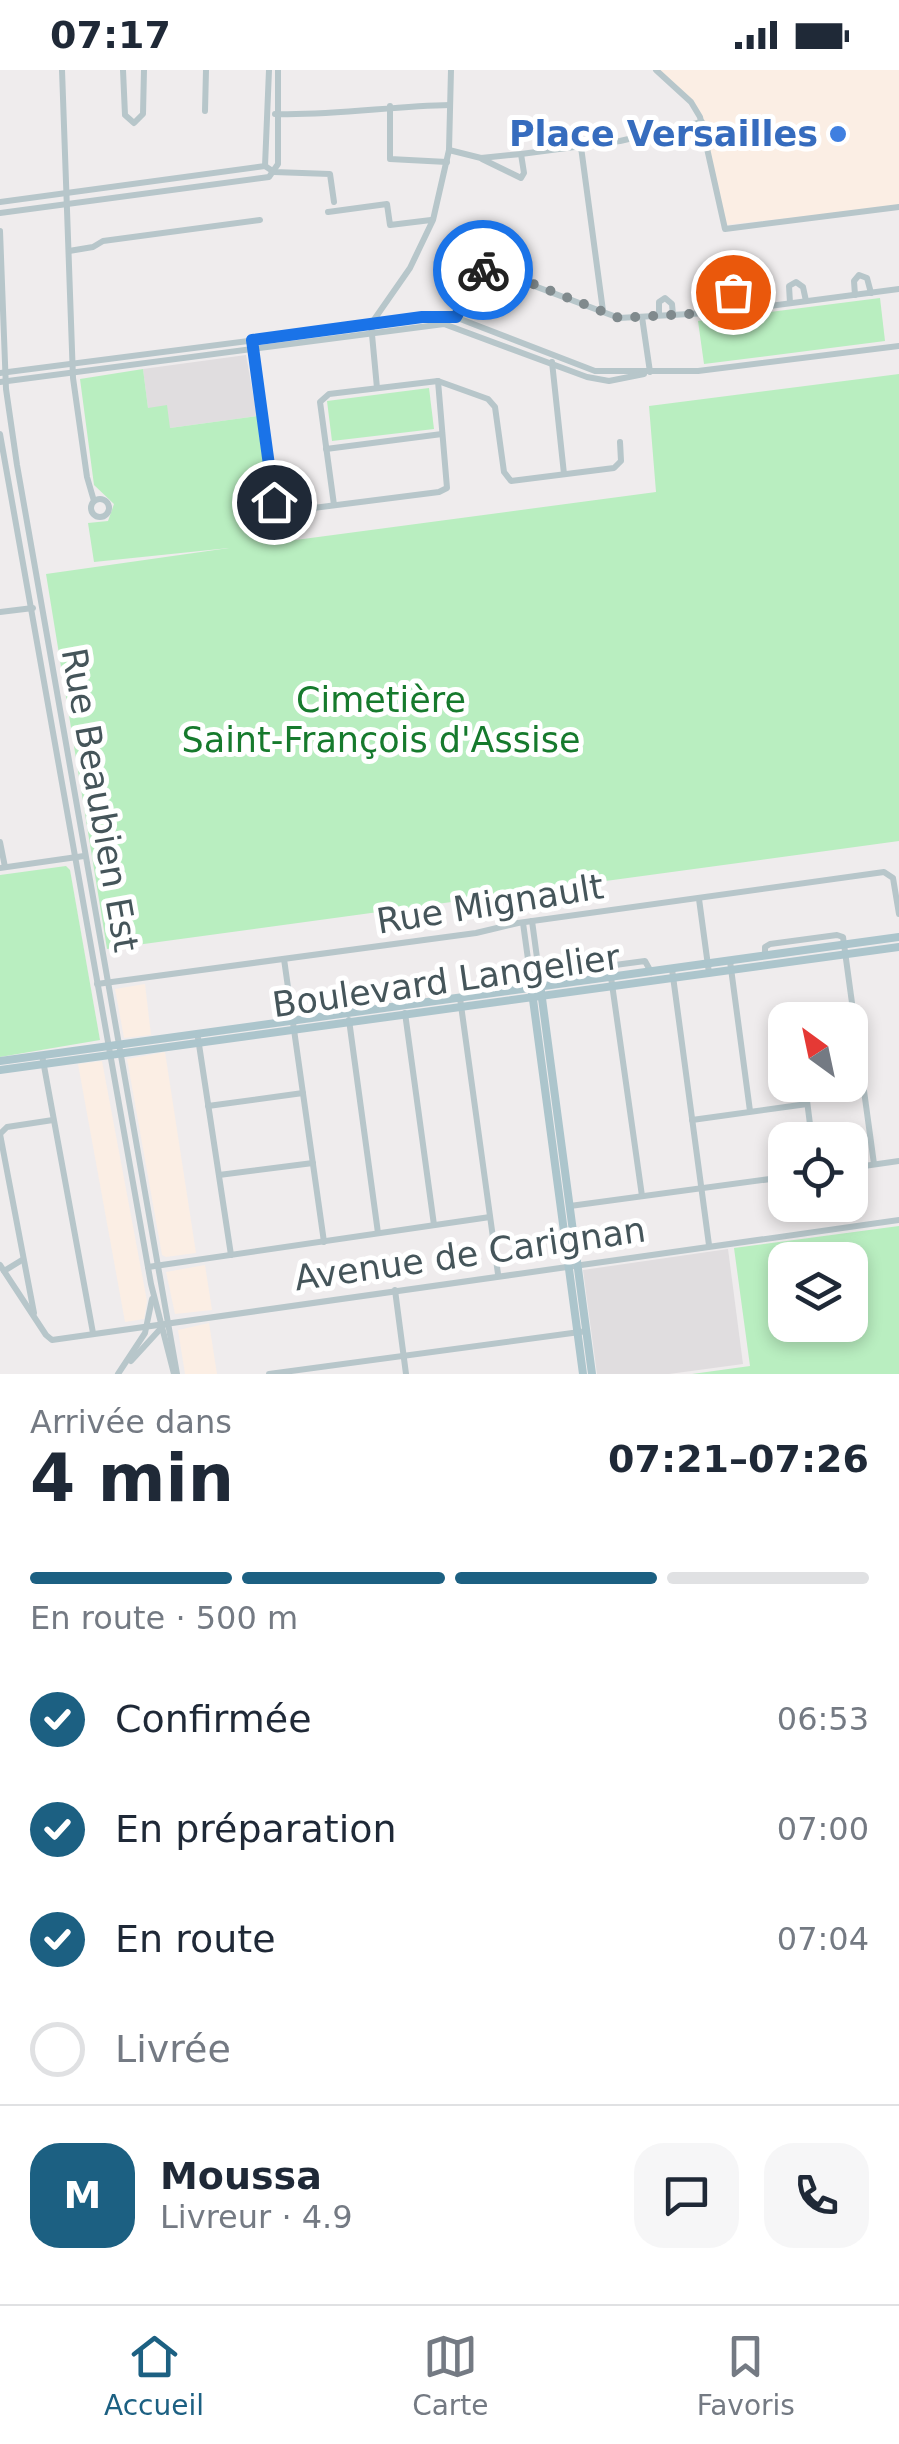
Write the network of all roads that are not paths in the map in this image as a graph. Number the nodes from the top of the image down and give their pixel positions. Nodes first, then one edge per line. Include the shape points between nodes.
1 (62, 70) edge
2 (124, 70) edge
3 (144, 70) edge
4 (206, 70) edge
5 (269, 70) edge
6 (278, 70) edge
7 (451, 70) edge
8 (656, 70) edge
9 (450, 105) junction
10 (390, 106) junction
11 (204, 110) dead end
12 (268, 114) junction
13 (278, 114) junction
14 (702, 122) junction
15 (581, 147) junction
16 (448, 150) junction
17 (521, 154) junction
18 (481, 158) junction
19 (447, 162) junction
20 (266, 166) junction
21 (274, 172) junction
22 (67, 193) junction
23 (0, 202) edge
24 (334, 202) dead end
25 (67, 204) junction
26 (899, 208) edge
27 (328, 212) dead end
28 (0, 213) edge
29 (260, 220) dead end
30 (432, 220) junction
31 (0, 231) edge
32 (69, 251) junction
33 (899, 289) edge
34 (871, 293) junction
35 (855, 295) junction
36 (806, 301) junction
37 (790, 303) junction
38 (740, 310) junction
39 (604, 312) junction
40 (724, 312) junction
41 (659, 315) junction
42 (673, 315) junction
43 (642, 317) junction
44 (454, 321) junction
45 (371, 328) junction
46 (253, 344) junction
47 (899, 346) edge
48 (553, 360) junction
49 (73, 363) junction
50 (3, 372) edge
51 (650, 372) junction
52 (73, 373) junction
53 (438, 381) junction
54 (3, 382) edge
55 (378, 388) junction
56 (0, 434) edge
57 (442, 434) junction
58 (620, 442) dead end
59 (326, 449) junction
60 (564, 474) junction
61 (22, 490) junction
62 (9, 492) junction
63 (94, 501) dead end
64 (334, 506) junction
65 (42, 606) junction
66 (32, 608) junction
67 (0, 612) edge
68 (53, 674) junction
69 (43, 676) junction
70 (0, 842) edge
71 (84, 856) junction
72 (74, 857) junction
73 (2, 868) edge
74 (699, 898) junction
75 (899, 914) edge
76 (528, 922) junction
77 (899, 937) edge
78 (899, 947) edge
79 (846, 949) junction
80 (284, 959) junction
81 (730, 965) junction
82 (708, 968) junction
83 (673, 973) junction
84 (106, 982) junction
85 (613, 982) junction
86 (97, 984) junction
87 (537, 992) junction
88 (853, 1002) edge
89 (461, 1003) junction
90 (404, 1011) junction
91 (348, 1018) junction
92 (293, 1026) junction
93 (198, 1038) junction
94 (113, 1049) junction
95 (43, 1059) junction
96 (0, 1061) edge
97 (0, 1070) edge
98 (303, 1093) junction
99 (866, 1102) edge
100 (808, 1104) joint
101 (208, 1106) junction
102 (750, 1111) junction
103 (53, 1120) junction
104 (692, 1120) junction
105 (810, 1122) edge
106 (139, 1161) junction
107 (899, 1161) edge
108 (129, 1163) junction
109 (313, 1163) junction
110 (874, 1164) junction
111 (868, 1165) edge
112 (219, 1174) junction
113 (768, 1179) edge
114 (702, 1188) junction
115 (642, 1196) junction
116 (570, 1206) junction
117 (490, 1217) junction
118 (899, 1220) edge
119 (150, 1223) junction
120 (434, 1224) junction
121 (140, 1225) junction
122 (378, 1233) junction
123 (324, 1242) junction
124 (709, 1245) junction
125 (230, 1255) junction
126 (22, 1260) junction
127 (573, 1264) junction
128 (158, 1266) junction
129 (148, 1267) junction
130 (2, 1268) edge
131 (498, 1274) junction
132 (396, 1290) junction
133 (153, 1293) junction
134 (35, 1319) junction
135 (165, 1323) junction
136 (148, 1326) junction
137 (582, 1332) junction
138 (92, 1333) junction
139 (141, 1352) junction
140 (404, 1356) junction
141 (168, 1357) junction
142 (126, 1365) junction
143 (118, 1374) edge
144 (176, 1374) edge
145 (269, 1374) edge
146 (406, 1374) edge
147 (583, 1374) edge
148 (592, 1374) edge

1 - 22 street
2 - 3 street via 125,115 134,123 143,114
4 - 11 street
5 - 12 street
6 - 13 street
7 - 9 street
8 - 14 street via 691,102
9 - 10 street
9 - 16 street
10 - 13 street
10 - 19 street via 390,159
12 - 13 street
12 - 20 street
13 - 21 street
14 - 15 street
14 - 26 street via 724,228
15 - 17 street
15 - 39 street
16 - 18 street
16 - 19 street
17 - 18 street
17 - 18 street via 521,178
19 - 30 street
20 - 21 street
20 - 22 street
21 - 24 street via 328,172
21 - 25 street via 262,180
22 - 23 street
22 - 25 street
25 - 28 street
25 - 32 street
27 - 30 street via 387,204 390,225
29 - 32 street
30 - 45 street
31 - 50 street, Rue Beaubien Est
32 - 49 street
33 - 34 street
34 - 35 street
34 - 35 street via 860,275
35 - 36 street
36 - 37 street
36 - 37 street via 796,282 788,286
37 - 38 street
38 - 40 street
38 - 40 street via 729,291
39 - 43 street
39 - 44 street via 488,268
40 - 42 street
41 - 42 street
41 - 42 street via 659,302 667,298
41 - 43 street
43 - 51 street
44 - 45 street
44 - 48 street
45 - 46 street
45 - 55 street
46 - 49 street
46 - 52 street
46 - 64 street via 276,507 287,512
47 - 51 street
48 - 51 street via 609,381
48 - 60 street
49 - 50 street
49 - 52 street
50 - 54 street, Rue Beaubien Est
52 - 54 street
52 - 63 street
53 - 55 street
53 - 57 street
53 - 60 street via 492,402 508,480
54 - 61 street, Rue Beaubien Est
55 - 59 street via 322,398
56 - 62 street, Rue Beaubien Est
57 - 59 street
57 - 64 street via 447,488
58 - 60 street via 618,466
59 - 64 street
61 - 62 street
61 - 65 street, Rue Beaubien Est
62 - 66 street, Rue Beaubien Est
65 - 66 street
65 - 68 street, Rue Beaubien Est
66 - 67 street
66 - 69 street, Rue Beaubien Est
68 - 69 street
68 - 71 street, Rue Beaubien Est
69 - 72 street, Rue Beaubien Est
70 - 73 street
71 - 72 street
71 - 84 street, Rue Beaubien Est
72 - 73 street
72 - 86 street, Rue Beaubien Est
74 - 75 street, Rue Mignault via 891,874
74 - 76 street, Rue Mignault
74 - 82 street
76 - 80 street, Rue Mignault
76 - 87 street
77 - 79 main road, Boulevard Langelier
78 - 79 main road, Boulevard Langelier
79 - 81 main road, Boulevard Langelier
79 - 81 main road, Boulevard Langelier
79 - 88 street
80 - 84 street, Rue Mignault
80 - 92 street
81 - 82 main road, Boulevard Langelier
81 - 102 street
82 - 83 main road, Boulevard Langelier
83 - 85 main road, Boulevard Langelier
83 - 85 main road, Boulevard Langelier
83 - 104 street
84 - 86 street, Rue Mignault
84 - 94 street, Rue Beaubien Est
85 - 87 main road, Boulevard Langelier
85 - 115 street
86 - 94 street, Rue Beaubien Est
87 - 89 main road, Boulevard Langelier
87 - 116 main road
87 - 127 main road
89 - 90 main road, Boulevard Langelier
89 - 117 street
90 - 91 main road, Boulevard Langelier
90 - 120 street
91 - 92 main road, Boulevard Langelier
91 - 122 street
92 - 93 main road, Boulevard Langelier
92 - 98 street
93 - 94 main road, Boulevard Langelier
93 - 101 street
94 - 95 main road, Boulevard Langelier
94 - 106 street, Rue Beaubien Est
94 - 108 street, Rue Beaubien Est
95 - 96 main road, Boulevard Langelier
95 - 97 main road, Boulevard Langelier
95 - 103 street
98 - 101 street
98 - 109 street
99 - 110 street
100 - 102 street
100 - 105 street
101 - 112 street
102 - 104 street
103 - 126 street via 0,1134
103 - 138 street
104 - 114 street
106 - 108 street
106 - 119 street, Rue Beaubien Est
107 - 110 street
108 - 121 street, Rue Beaubien Est
109 - 112 street
109 - 123 street
110 - 111 street
112 - 125 street
113 - 114 street
114 - 115 street
114 - 124 street
115 - 116 street
116 - 127 main road
117 - 120 street
117 - 131 street
118 - 124 street, Avenue de Carignan
119 - 121 street
119 - 128 street, Rue Beaubien Est
120 - 122 street
121 - 129 street, Rue Beaubien Est
122 - 123 street
123 - 125 street
124 - 127 street, Avenue de Carignan
125 - 128 street
126 - 130 street
126 - 134 street
127 - 131 street, Avenue de Carignan
127 - 137 main road
128 - 129 street
128 - 135 street, Rue Beaubien Est
129 - 133 street, Rue Beaubien Est
130 - 134 street
131 - 132 street, Avenue de Carignan
132 - 135 street, Avenue de Carignan
132 - 140 street
133 - 135 street, Rue Beaubien Est
133 - 136 street, Rue Beaubien Est
134 - 138 street, Avenue de Carignan via 50,1339
135 - 136 street, Avenue de Carignan
135 - 139 street
135 - 141 street, Rue Beaubien Est
135 - 144 street, Rue Beaubien Est
136 - 138 street, Avenue de Carignan
136 - 142 street
137 - 140 street
137 - 147 main road
137 - 148 main road
139 - 141 street via 157,1348
139 - 142 street
140 - 145 street
140 - 146 street
141 - 144 street, Rue Beaubien Est
142 - 143 street

